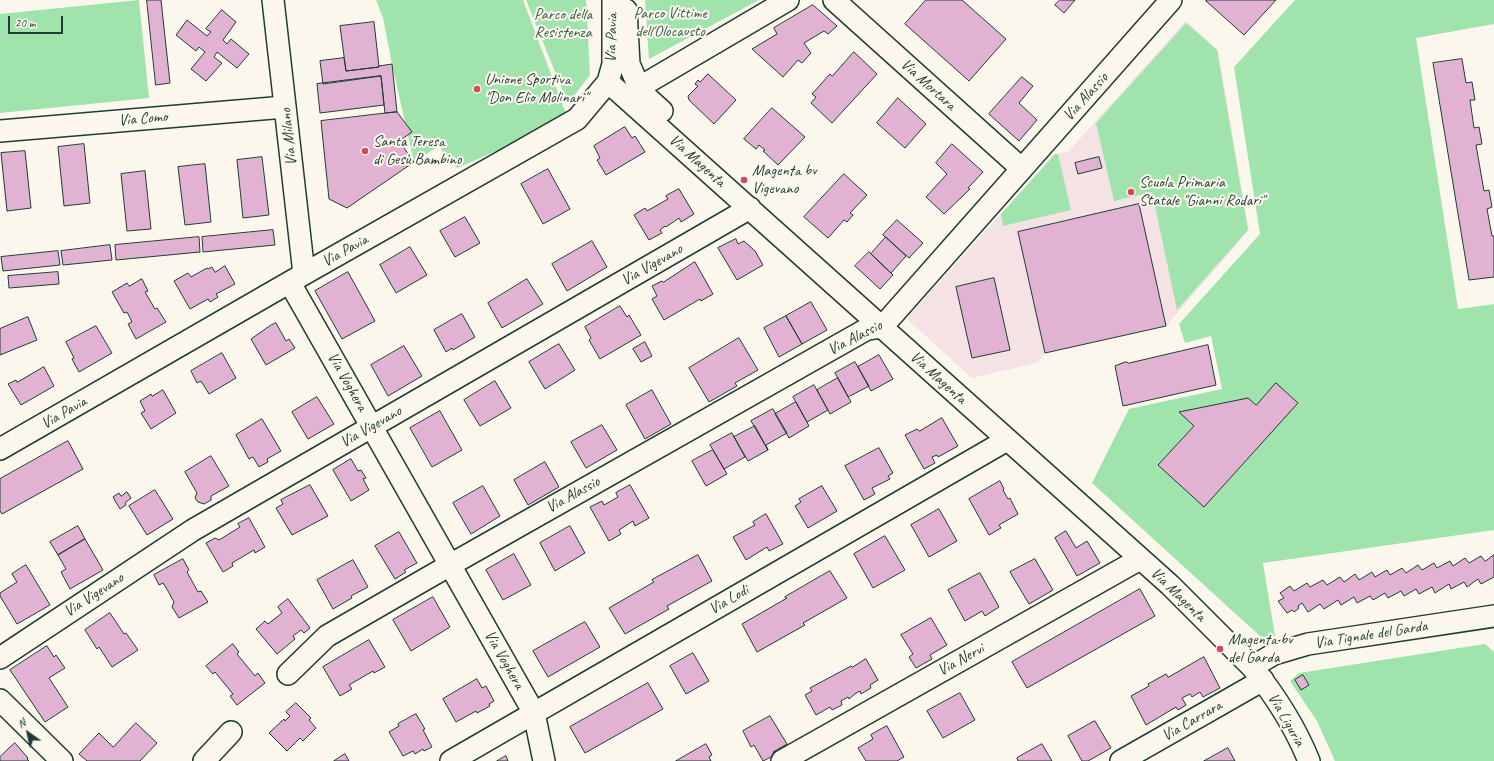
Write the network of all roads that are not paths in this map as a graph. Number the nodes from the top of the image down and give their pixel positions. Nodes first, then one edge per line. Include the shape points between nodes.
1 (273, 0) edge
2 (613, 0) edge
3 (626, 0) edge
4 (788, 0) edge
5 (834, 0) edge
6 (1171, 0) edge
7 (650, 81) dead end
8 (608, 82) junction
9 (285, 107) junction
10 (0, 131) edge
11 (689, 154) junction
12 (1022, 169) junction
13 (750, 208) junction
14 (297, 278) junction
15 (882, 327) junction
16 (373, 427) junction
17 (1007, 440) junction
18 (0, 449) edge
19 (1140, 559) junction
20 (450, 565) junction
21 (1494, 616) edge
22 (0, 658) edge
23 (288, 674) dead end
24 (1257, 674) junction
25 (0, 700) edge
26 (534, 713) junction
27 (231, 732) dead end
28 (62, 761) edge
29 (204, 761) edge
30 (452, 761) edge
31 (544, 761) edge
32 (782, 761) edge
33 (1121, 761) edge
34 (1309, 761) edge

1 - 9 street, Via Milano
2 - 8 street, Via Pavia via 613,64
3 - 11 street via 629,64 641,92 690,137
4 - 7 street
5 - 12 street, Via Mortara
6 - 12 street, Via Alassio
8 - 11 street, Via Magenta
8 - 14 street, Via Pavia via 577,119
9 - 10 street, Via Como
9 - 14 street, Via Milano
11 - 13 street, Via Magenta
12 - 15 street, Via Alassio
13 - 15 street, Via Magenta
13 - 16 street, Via Vigevano
14 - 16 street, Via Voghera
14 - 18 street, Via Pavia
15 - 17 street, Via Magenta
15 - 20 street, Via Alassio via 867,329
16 - 20 street, Via Voghera
16 - 22 street, Via Vigevano via 193,530
17 - 19 street, Via Magenta
17 - 26 street, Via Lodi
19 - 24 street, Via Magenta
19 - 32 street, Via Nervi
20 - 23 street via 327,636
20 - 26 street, Via Voghera
21 - 24 street, Via Tignale del Garda via 1308,644 1274,654
24 - 33 street, Via Carrara
24 - 34 street, Via Liguria via 1292,727
25 - 28 street
26 - 30 street, Via Lodi
26 - 31 street, Via Voghera
27 - 29 street

